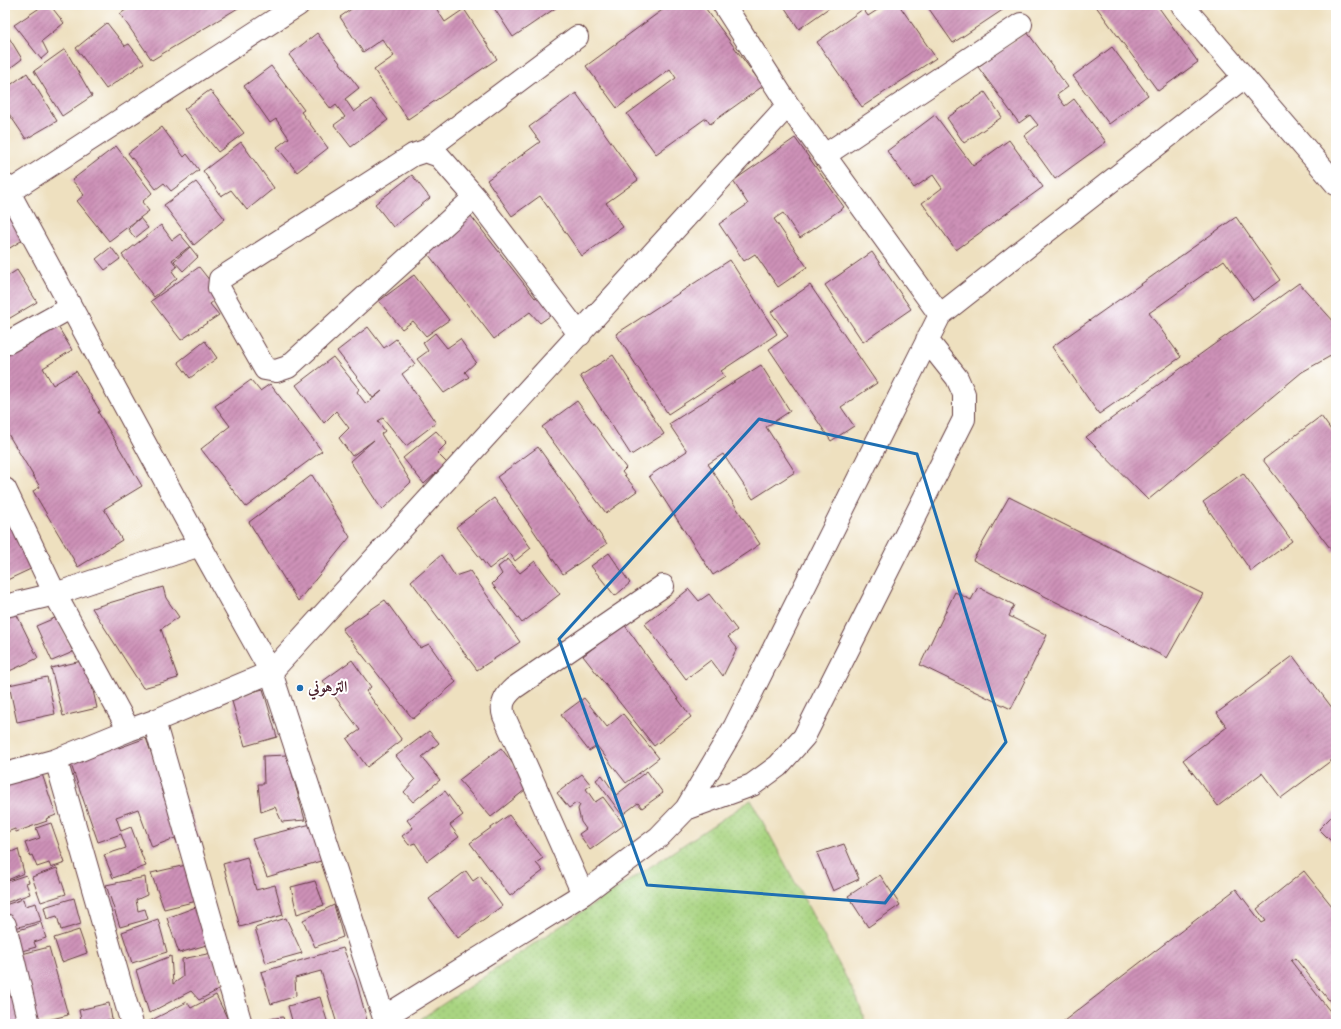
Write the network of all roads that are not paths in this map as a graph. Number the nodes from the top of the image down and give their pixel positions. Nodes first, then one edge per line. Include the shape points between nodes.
1 (298, 5) edge
2 (724, 5) edge
3 (1182, 5) edge
4 (1021, 24) dead end
5 (577, 37) dead end
6 (1244, 77) junction
7 (788, 106) junction
8 (425, 151) junction
9 (825, 155) junction
10 (1336, 184) edge
11 (7, 189) edge
12 (475, 197) junction
13 (70, 308) junction
14 (940, 315) junction
15 (580, 334) junction
16 (927, 340) junction
17 (5, 344) edge
18 (5, 489) edge
19 (200, 545) junction
20 (663, 586) dead end
21 (55, 594) junction
22 (5, 606) edge
23 (271, 672) junction
24 (154, 722) junction
25 (129, 730) junction
26 (56, 760) junction
27 (5, 774) edge
28 (686, 809) junction
29 (583, 894) junction
30 (5, 925) edge
31 (8, 947) edge
32 (385, 1021) edge
33 (29, 1024) edge
34 (132, 1024) edge
35 (241, 1024) edge

1 - 11 street
2 - 7 street
3 - 6 street
4 - 9 street
5 - 8 street
6 - 10 street
6 - 14 street
7 - 9 street
7 - 15 street
8 - 12 street via 439,156
8 - 12 street via 413,155 220,279 219,288 265,369 288,367
9 - 14 street
11 - 13 street
12 - 15 street
13 - 17 street
13 - 19 street
14 - 16 street
15 - 23 street
16 - 28 street via 735,726
16 - 28 street via 957,378 964,394 964,419 804,737 778,766 752,785
18 - 21 street
19 - 21 street
19 - 23 street
20 - 29 street via 514,688 503,701 504,716
21 - 22 street
21 - 25 street
23 - 24 street
23 - 32 street
24 - 25 street
24 - 35 street
25 - 26 street
26 - 27 street
26 - 34 street
28 - 29 street via 659,837
29 - 32 street
30 - 31 street
31 - 33 street

